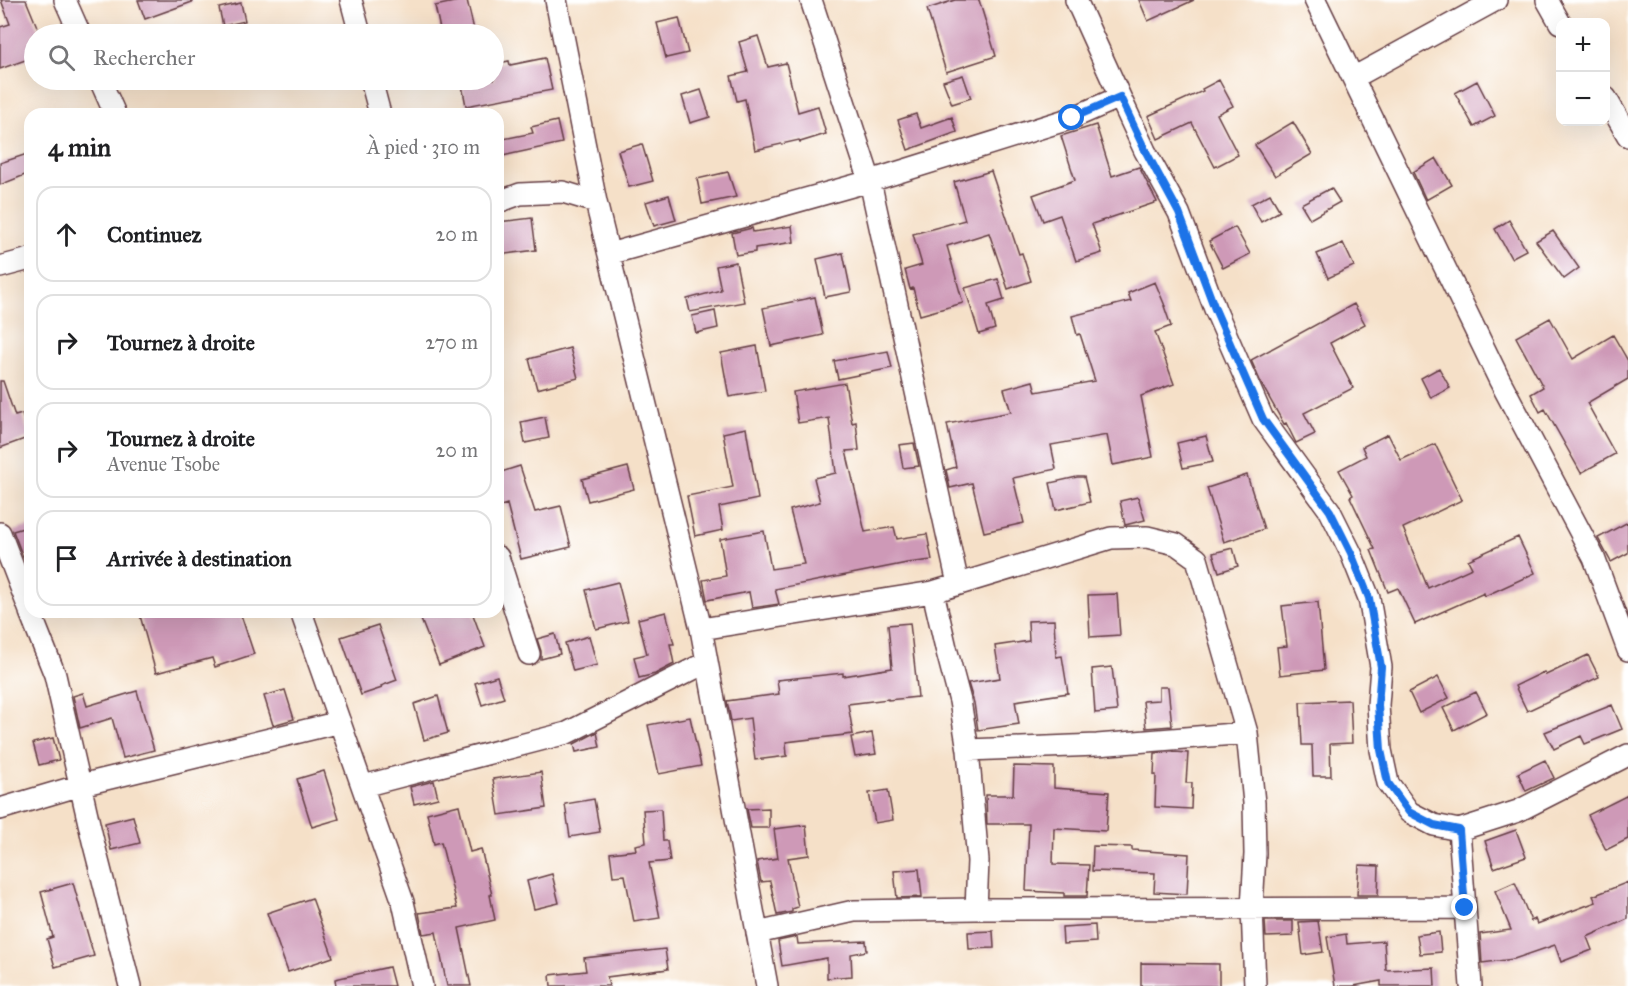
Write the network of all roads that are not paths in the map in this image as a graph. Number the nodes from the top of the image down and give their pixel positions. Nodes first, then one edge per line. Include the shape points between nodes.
1 (65, 0) edge
2 (351, 0) edge
3 (556, 0) edge
4 (811, 0) edge
5 (1076, 0) edge
6 (1315, 0) edge
7 (1496, 0) edge
8 (1547, 0) edge
9 (1557, 18) edge
10 (76, 24) edge
11 (357, 24) edge
12 (1353, 78) junction
13 (104, 90) edge
14 (374, 90) edge
15 (1120, 97) junction
16 (1610, 106) edge
17 (112, 108) edge
18 (378, 108) edge
19 (1628, 136) edge
20 (870, 181) junction
21 (504, 200) edge
22 (596, 202) junction
23 (609, 254) junction
24 (24, 261) edge
25 (0, 267) edge
26 (0, 533) edge
27 (504, 576) edge
28 (958, 584) junction
29 (933, 592) junction
30 (24, 595) edge
31 (33, 618) edge
32 (303, 618) edge
33 (701, 629) junction
34 (1628, 650) edge
35 (529, 654) dead end
36 (707, 662) junction
37 (340, 722) junction
38 (1247, 733) junction
39 (968, 750) junction
40 (1628, 755) edge
41 (81, 785) junction
42 (363, 786) junction
43 (0, 809) edge
44 (1459, 830) junction
45 (1252, 908) junction
46 (1465, 908) junction
47 (976, 909) junction
48 (757, 933) junction
49 (130, 986) edge
50 (422, 986) edge
51 (767, 986) edge
52 (1255, 986) edge
53 (1471, 986) edge

1 - 10 street
2 - 11 street
3 - 22 street
4 - 20 street
5 - 15 street
6 - 12 street
7 - 12 street
8 - 9 street
12 - 34 street via 1499,379 1594,558
13 - 17 street
14 - 18 street
15 - 20 street via 1072,118
15 - 44 street via 1179,213 1263,419 1330,511 1369,598 1381,667 1380,739 1388,783 1409,812 1434,825
16 - 19 street
20 - 23 street
20 - 28 street
21 - 22 street via 520,194 563,192
22 - 23 street
23 - 33 street
24 - 25 street
26 - 30 street
27 - 35 street
28 - 29 street
28 - 38 street via 1111,538 1147,537 1176,544 1197,560
29 - 33 street
29 - 39 street
31 - 41 street via 55,675
32 - 37 street
33 - 36 street
36 - 42 street via 567,733
36 - 48 street
37 - 41 street
37 - 42 street
38 - 39 street
38 - 45 street via 1254,803
39 - 47 street via 978,861
40 - 44 street via 1518,811
41 - 43 street
41 - 49 street
42 - 50 street via 403,902
44 - 46 street
45 - 46 street
45 - 47 street
45 - 52 street
46 - 53 street
47 - 48 street via 854,911
48 - 51 street

